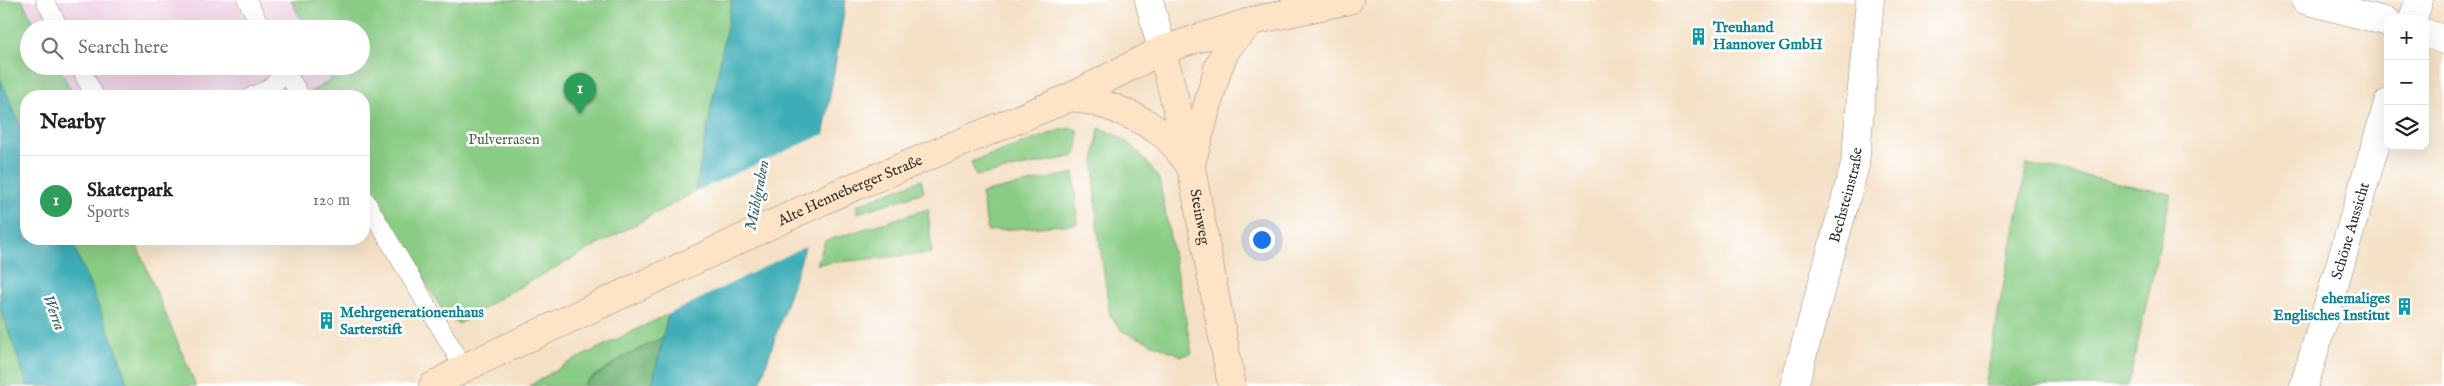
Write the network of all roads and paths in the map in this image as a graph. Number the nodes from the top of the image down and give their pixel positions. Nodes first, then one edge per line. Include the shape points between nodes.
1 (45, 0) edge
2 (248, 0) edge
3 (1149, 0) edge
4 (1349, 0) edge
5 (1870, 0) edge
6 (2305, 0) edge
7 (2419, 0) edge
8 (2414, 15) edge
9 (55, 20) edge
10 (258, 20) edge
11 (1252, 21) junction
12 (2384, 21) edge
13 (2429, 34) edge
14 (2444, 40) edge
15 (1162, 50) junction
16 (84, 75) edge
17 (278, 75) edge
18 (287, 75) edge
19 (92, 90) edge
20 (264, 90) edge
21 (297, 90) edge
22 (1071, 97) junction
23 (2387, 105) edge
24 (1191, 166) junction
25 (370, 208) edge
26 (464, 368) junction
27 (433, 386) edge
28 (1232, 386) edge
29 (1794, 386) edge
30 (2304, 386) edge

1 - 9 lane
2 - 10 lane
3 - 15 street
4 - 11 main road, Alte Henneberger Straße
5 - 29 street, Bechsteinstraße via 1855,165
6 - 12 street
7 - 8 street
11 - 15 main road, Alte Henneberger Straße
11 - 24 main road via 1227,48 1211,86
13 - 14 street
15 - 22 main road, Alte Henneberger Straße
15 - 24 main road, Steinweg
16 - 19 lane
17 - 20 lane via 275,84
18 - 21 lane
22 - 24 main road via 1152,126
22 - 26 main road, Alte Henneberger Straße via 836,194
23 - 30 street, Schöne Aussicht
24 - 28 main road, Steinweg
25 - 26 lane
26 - 27 main road, Alte Henneberger Straße

